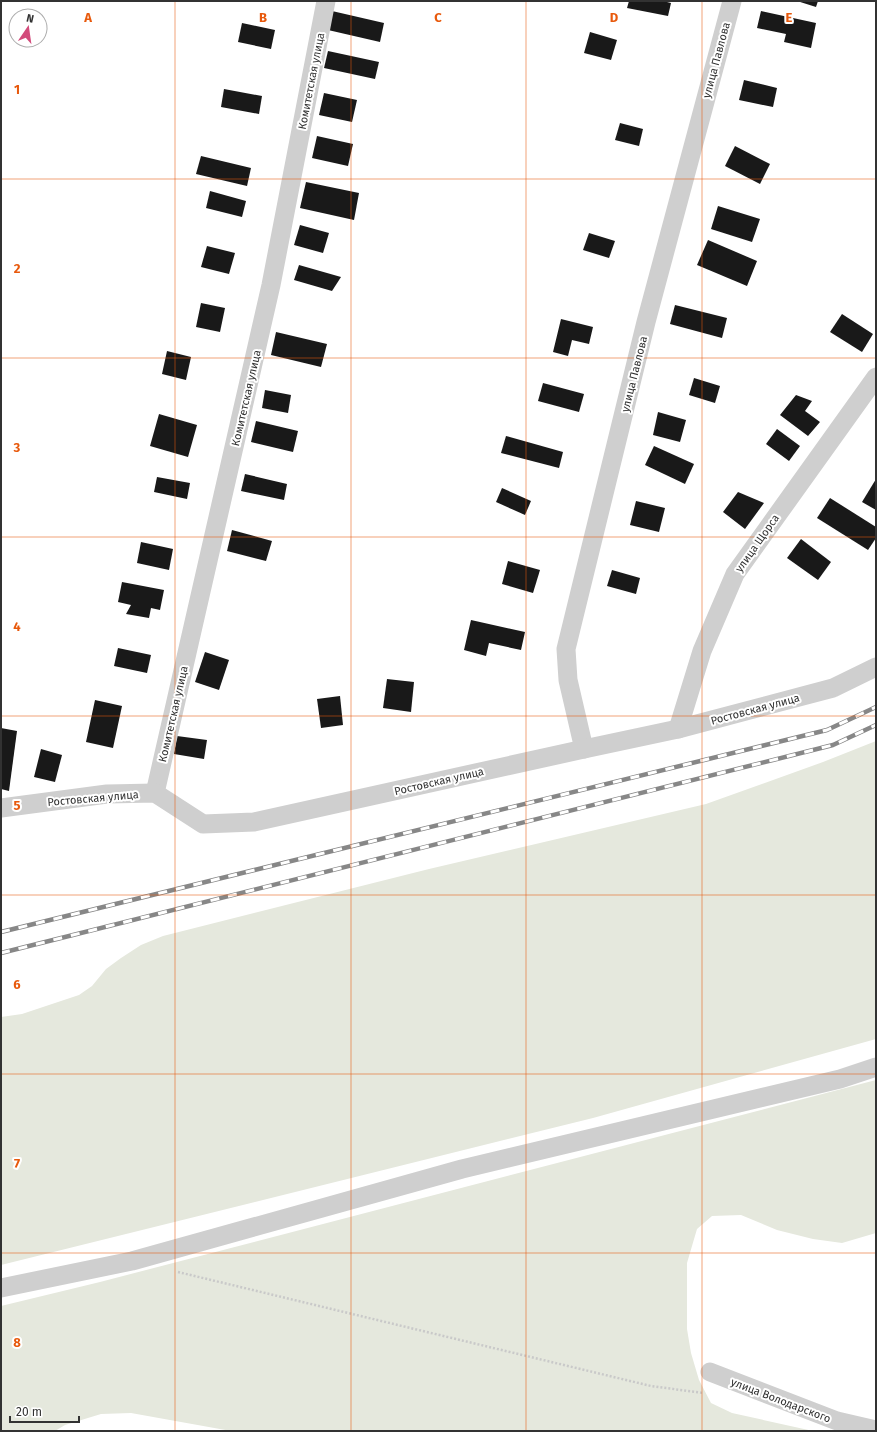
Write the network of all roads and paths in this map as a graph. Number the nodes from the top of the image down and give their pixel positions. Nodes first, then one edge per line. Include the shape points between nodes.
1 (326, 1) edge
2 (732, 1) edge
3 (876, 377) edge
4 (876, 667) edge
5 (678, 729) junction
6 (584, 749) junction
7 (155, 793) junction
8 (1, 808) edge
9 (876, 1067) edge
10 (171, 1270) dead end
11 (1, 1288) edge
12 (710, 1372) dead end
13 (703, 1393) dead end
14 (876, 1430) edge

1 - 7 street, Комитетская улица via 272,285
2 - 6 street, улица Павлова via 646,322 566,649 568,680
3 - 5 street, улица Щорса via 735,574 702,651
4 - 5 street, Ростовская улица via 833,688
5 - 6 street, Ростовская улица
6 - 7 street, Ростовская улица via 254,822 203,824
7 - 8 street, Ростовская улица via 107,794
9 - 11 street via 840,1079 462,1169 132,1261
10 - 13 path via 651,1386
12 - 14 street, улица Володарского via 837,1421

